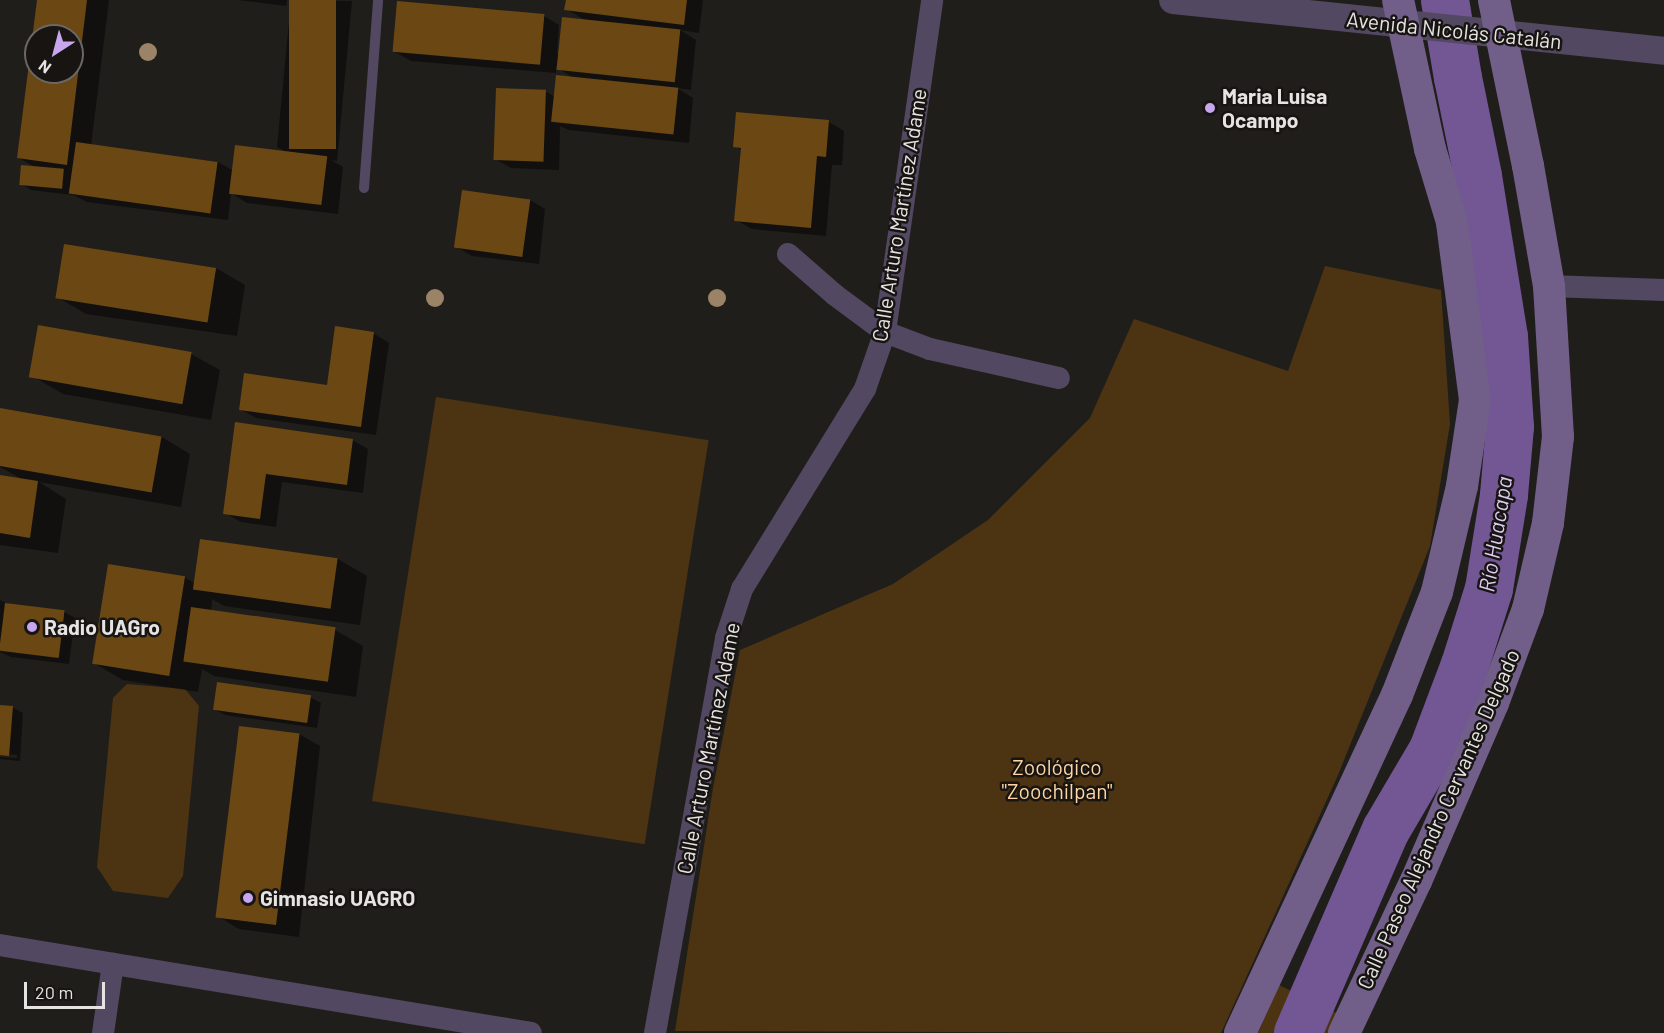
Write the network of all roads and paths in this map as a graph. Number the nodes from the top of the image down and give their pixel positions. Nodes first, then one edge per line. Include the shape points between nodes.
1 (378, 0) edge
2 (932, 0) edge
3 (1173, 0) edge
4 (1494, 0) edge
5 (1402, 17) edge
6 (1499, 35) junction
7 (1664, 51) edge
8 (364, 188) dead end
9 (788, 254) dead end
10 (1549, 286) junction
11 (1664, 290) edge
12 (885, 332) junction
13 (1059, 378) dead end
14 (0, 945) edge
15 (112, 964) junction
16 (464, 1028) edge
17 (103, 1033) edge
18 (531, 1033) edge
19 (655, 1033) edge
20 (1240, 1033) edge
21 (1344, 1033) edge

1 - 8 lane
2 - 12 street, Calle Arturo Martínez Adame
3 - 5 street, Avenida Nicolás Catalán
4 - 6 main road, Calle Paseo Alejandro Cervantes Delgado
5 - 6 street, Avenida Nicolás Catalán
5 - 20 main road via 1430,149 1452,222 1474,400 1462,486 1437,592 1397,695
6 - 7 street, Avenida Nicolás Catalán
6 - 10 main road, Calle Paseo Alejandro Cervantes Delgado
9 - 12 street via 835,296
10 - 11 street
10 - 21 main road, Calle Paseo Alejandro Cervantes Delgado via 1558,437 1548,523 1528,609 1459,783
12 - 13 street via 930,349
12 - 19 street, Calle Arturo Martínez Adame via 865,389 742,589 735,609 726,639
14 - 15 street
15 - 16 street
15 - 17 street
16 - 18 street

